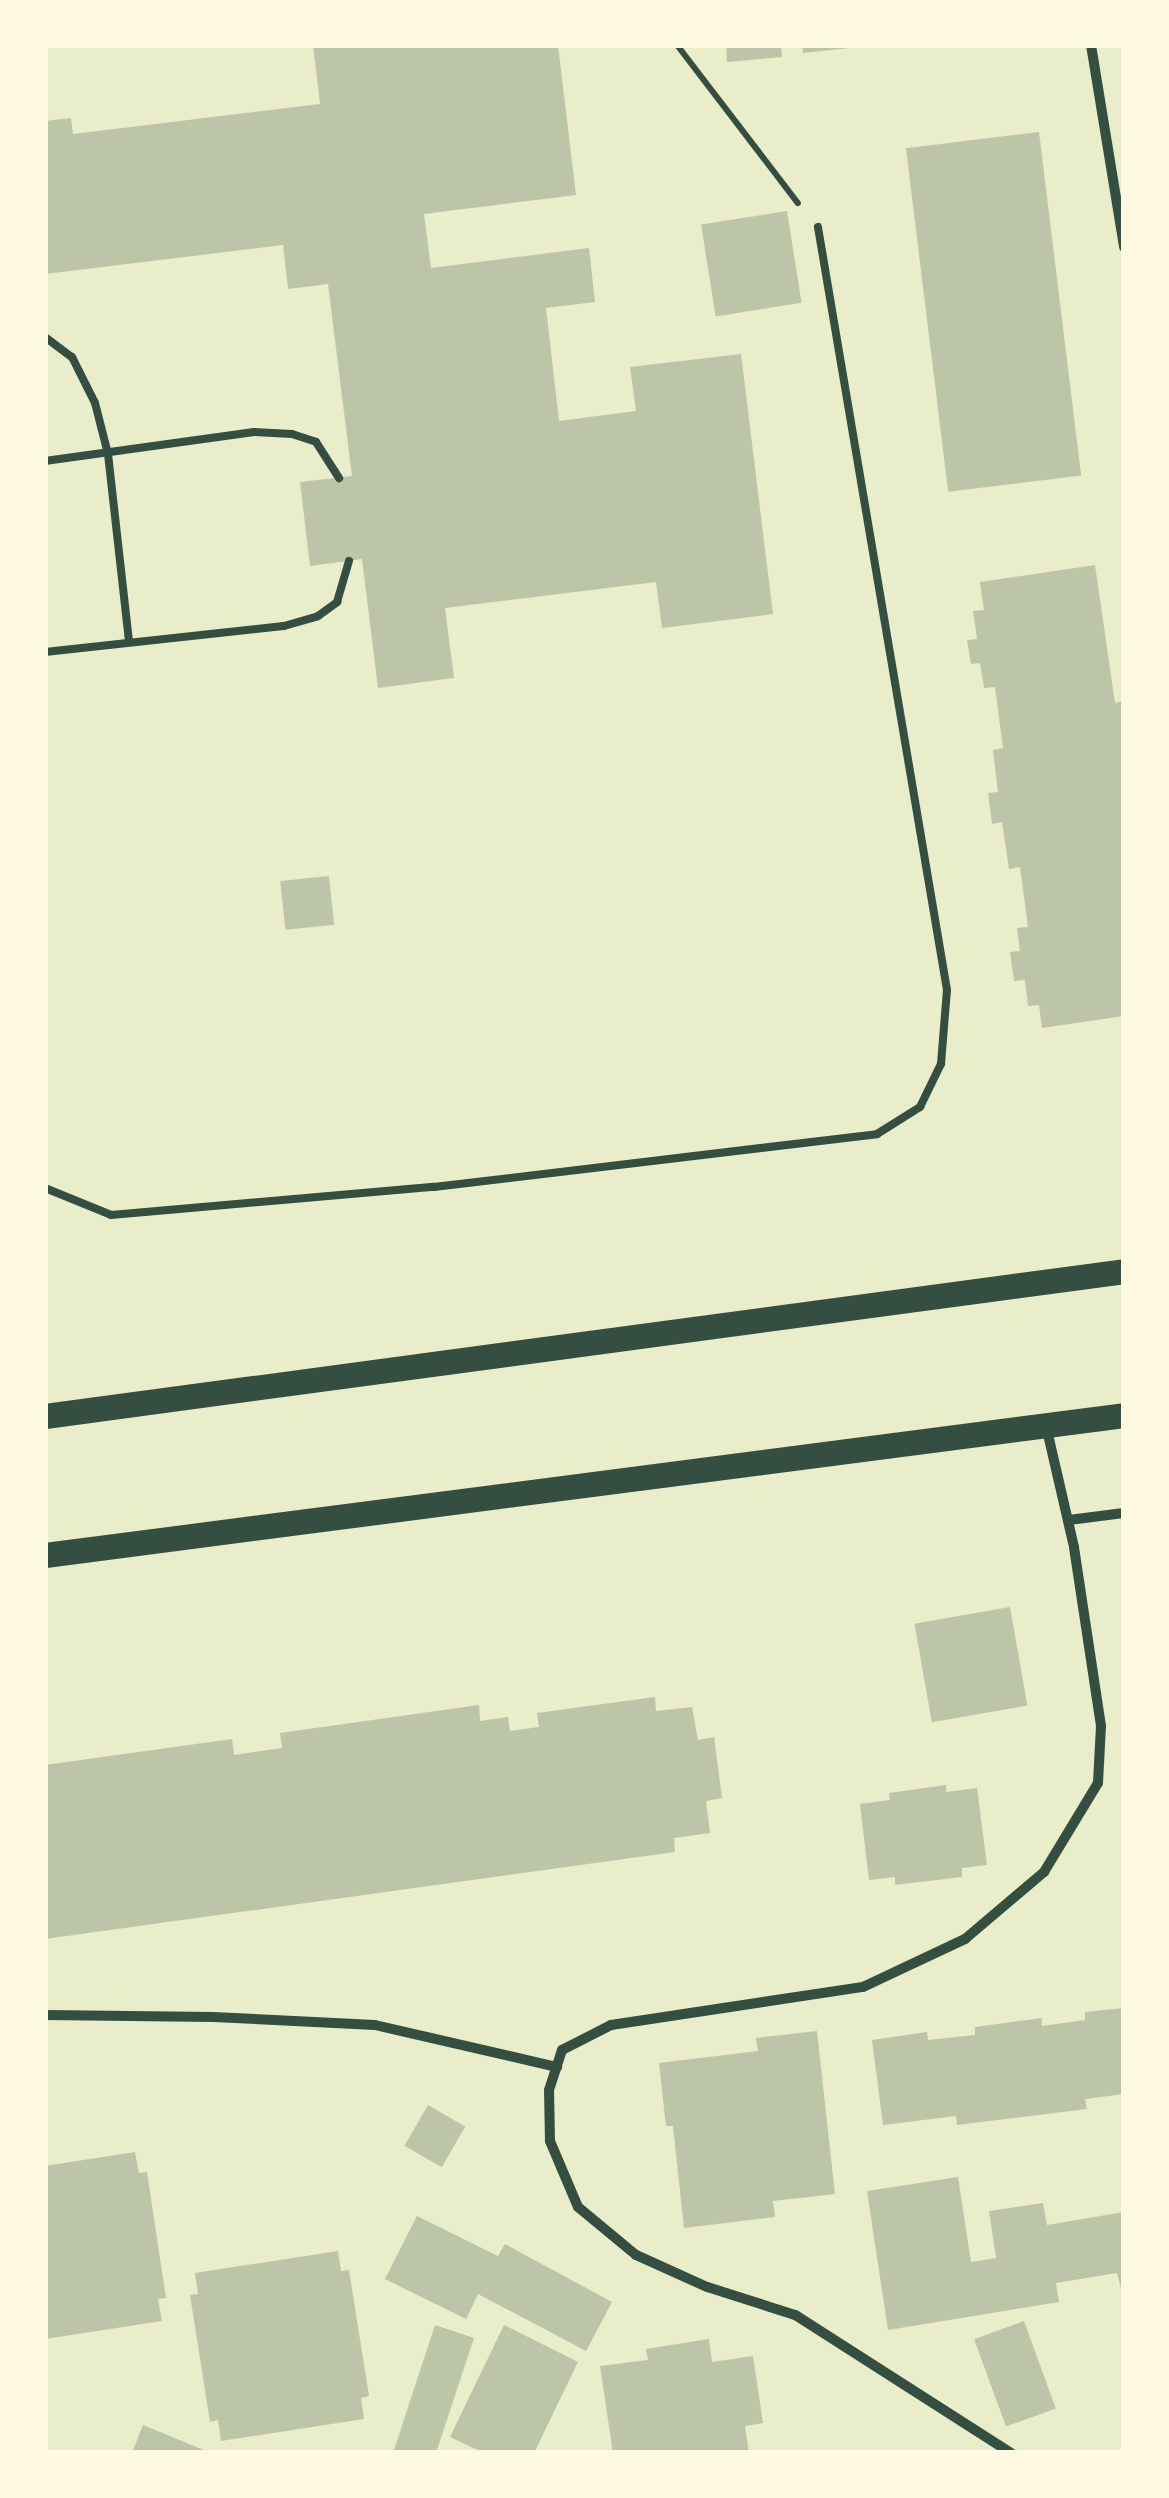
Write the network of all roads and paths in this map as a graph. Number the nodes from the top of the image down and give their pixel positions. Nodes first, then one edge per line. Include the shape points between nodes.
1 (677, 45) edge
2 (1091, 45) edge
3 (818, 227) joint
4 (1124, 248) edge
5 (45, 337) edge
6 (108, 454) junction
7 (45, 462) edge
8 (338, 478) dead end
9 (350, 561) dead end
10 (129, 641) junction
11 (45, 652) edge
12 (45, 1188) edge
13 (1124, 1271) edge
14 (1124, 1415) edge
15 (45, 1416) edge
16 (1046, 1425) junction
17 (1124, 1513) edge
18 (1069, 1520) junction
19 (45, 1555) edge
20 (45, 2015) edge
21 (557, 2067) junction
22 (1011, 2453) edge

1 - 3 path
2 - 4 street
3 - 12 lane via 947,990 942,1064 920,1107 878,1134 434,1187 111,1215
5 - 6 lane via 72,357 95,403
6 - 7 lane
6 - 8 lane via 254,432 292,434 316,442
6 - 10 lane
9 - 10 lane via 337,602 318,616 284,626
10 - 11 lane
13 - 15 main road
14 - 16 main road
16 - 18 street
16 - 19 main road
17 - 18 street
18 - 21 street via 1101,1726 1098,1783 1044,1872 965,1939 864,1987 611,2025 562,2050
20 - 21 street via 375,2026
21 - 22 street via 550,2142 578,2206 636,2255 795,2315

